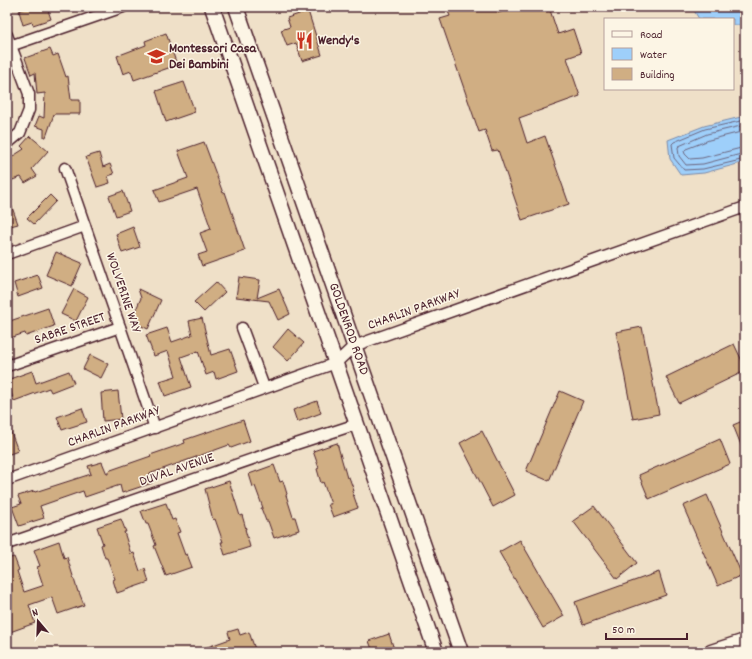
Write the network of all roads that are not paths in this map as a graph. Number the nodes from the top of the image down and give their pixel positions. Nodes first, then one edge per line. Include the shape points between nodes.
1 (123, 7) edge
2 (212, 7) edge
3 (227, 7) edge
4 (236, 7) edge
5 (7, 35) edge
6 (9, 47) edge
7 (261, 78) junction
8 (7, 144) edge
9 (65, 168) dead end
10 (745, 207) edge
11 (85, 226) junction
12 (7, 254) edge
13 (120, 327) junction
14 (242, 328) dead end
15 (354, 346) junction
16 (336, 363) junction
17 (7, 366) edge
18 (264, 388) junction
19 (358, 424) junction
20 (155, 428) junction
21 (7, 480) edge
22 (7, 544) edge
23 (745, 641) edge
24 (436, 652) edge
25 (461, 652) edge
26 (711, 652) edge

1 - 6 street
2 - 16 main road, GOLDENROD ROAD
3 - 7 main road via 248,69
4 - 7 main road, GOLDENROD ROAD
5 - 6 street
6 - 8 street via 29,94 29,110 20,132
7 - 15 main road, GOLDENROD ROAD
9 - 11 street, WOLVERINE WAY
10 - 15 street, CHARLIN PARKWAY
11 - 12 street
11 - 13 street, WOLVERINE WAY
13 - 17 street, SABRE STREET
13 - 20 street, WOLVERINE WAY
14 - 18 street
15 - 16 street, CHARLIN PARKWAY
15 - 25 main road, GOLDENROD ROAD
16 - 18 street, CHARLIN PARKWAY
16 - 19 main road, GOLDENROD ROAD
18 - 20 street, CHARLIN PARKWAY
19 - 22 street, DUVAL AVENUE
19 - 24 main road, GOLDENROD ROAD
20 - 21 street, CHARLIN PARKWAY
23 - 26 main road

